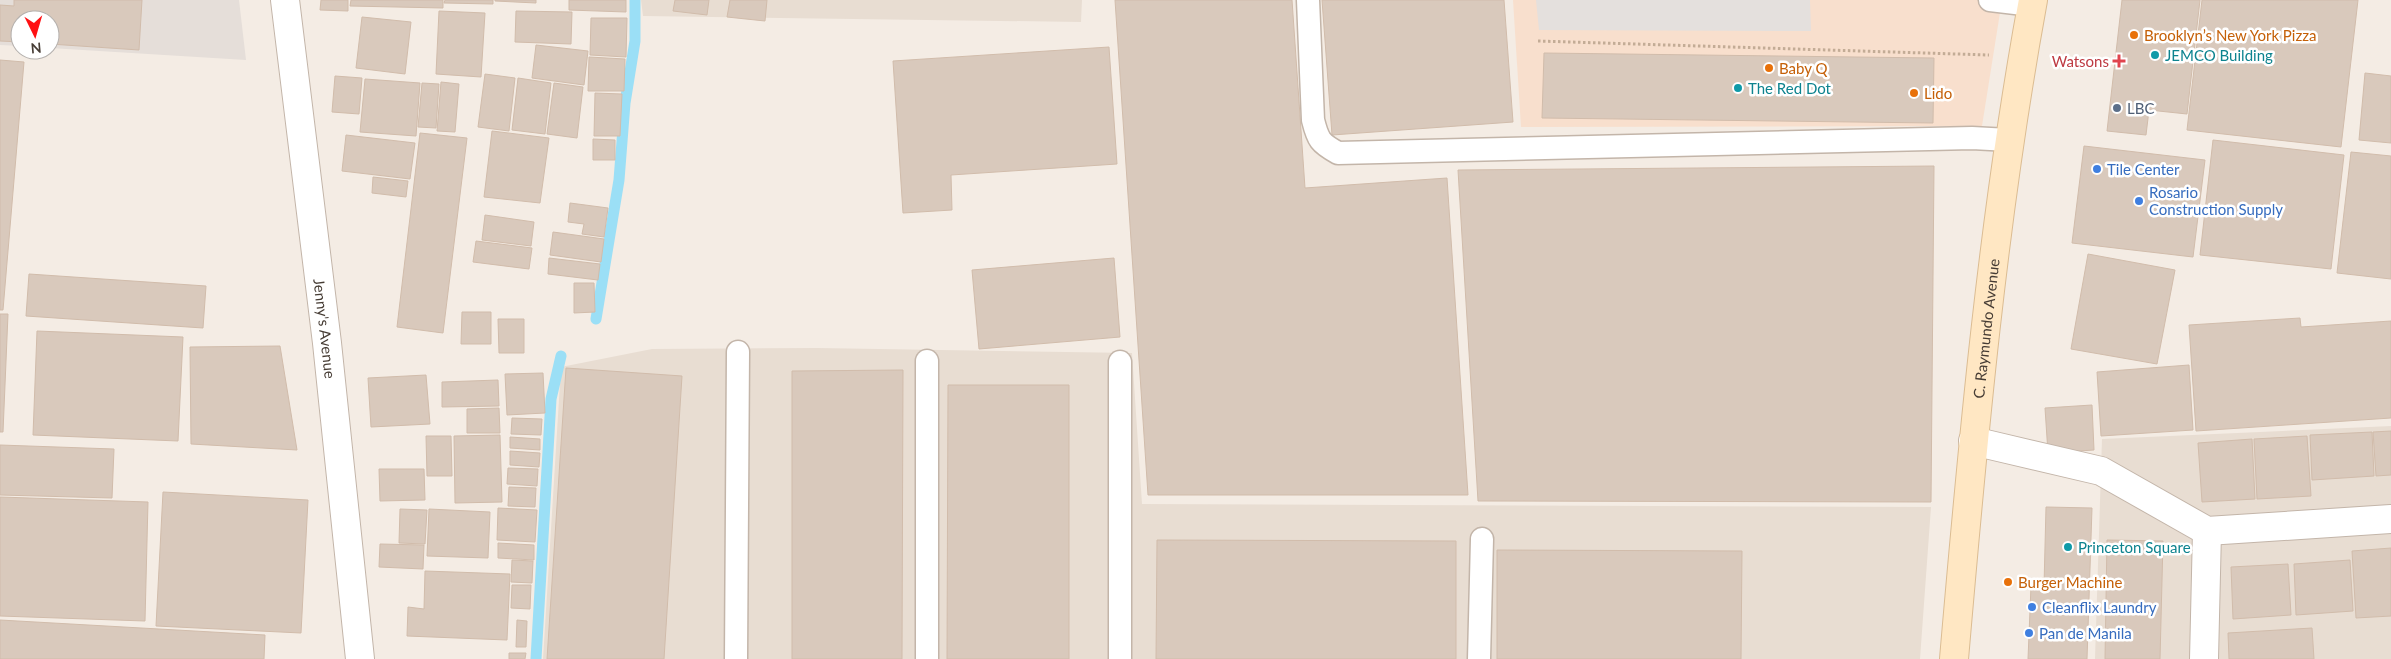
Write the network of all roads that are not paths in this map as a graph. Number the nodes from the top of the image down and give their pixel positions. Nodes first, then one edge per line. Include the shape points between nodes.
1 (285, 0) edge
2 (1308, 0) edge
3 (1990, 0) edge
4 (2033, 3) edge
5 (2009, 140) junction
6 (738, 352) dead end
7 (927, 361) dead end
8 (1120, 362) dead end
9 (1972, 441) junction
10 (2391, 519) edge
11 (2207, 531) junction
12 (1482, 539) dead end
13 (360, 659) edge
14 (736, 659) edge
15 (927, 659) edge
16 (1120, 659) edge
17 (1479, 659) edge
18 (1954, 659) edge
19 (2204, 659) edge

1 - 13 street, Jenny's Avenue via 328,353
2 - 5 lane via 1313,120 1317,138 1338,153 1972,138
3 - 4 lane
4 - 5 main road, C. Raymundo Avenue
5 - 9 main road, C. Raymundo Avenue
6 - 14 lane
7 - 15 lane
8 - 16 lane
9 - 11 street via 2101,471
9 - 18 main road, C. Raymundo Avenue
10 - 11 street
11 - 19 street
12 - 17 lane

